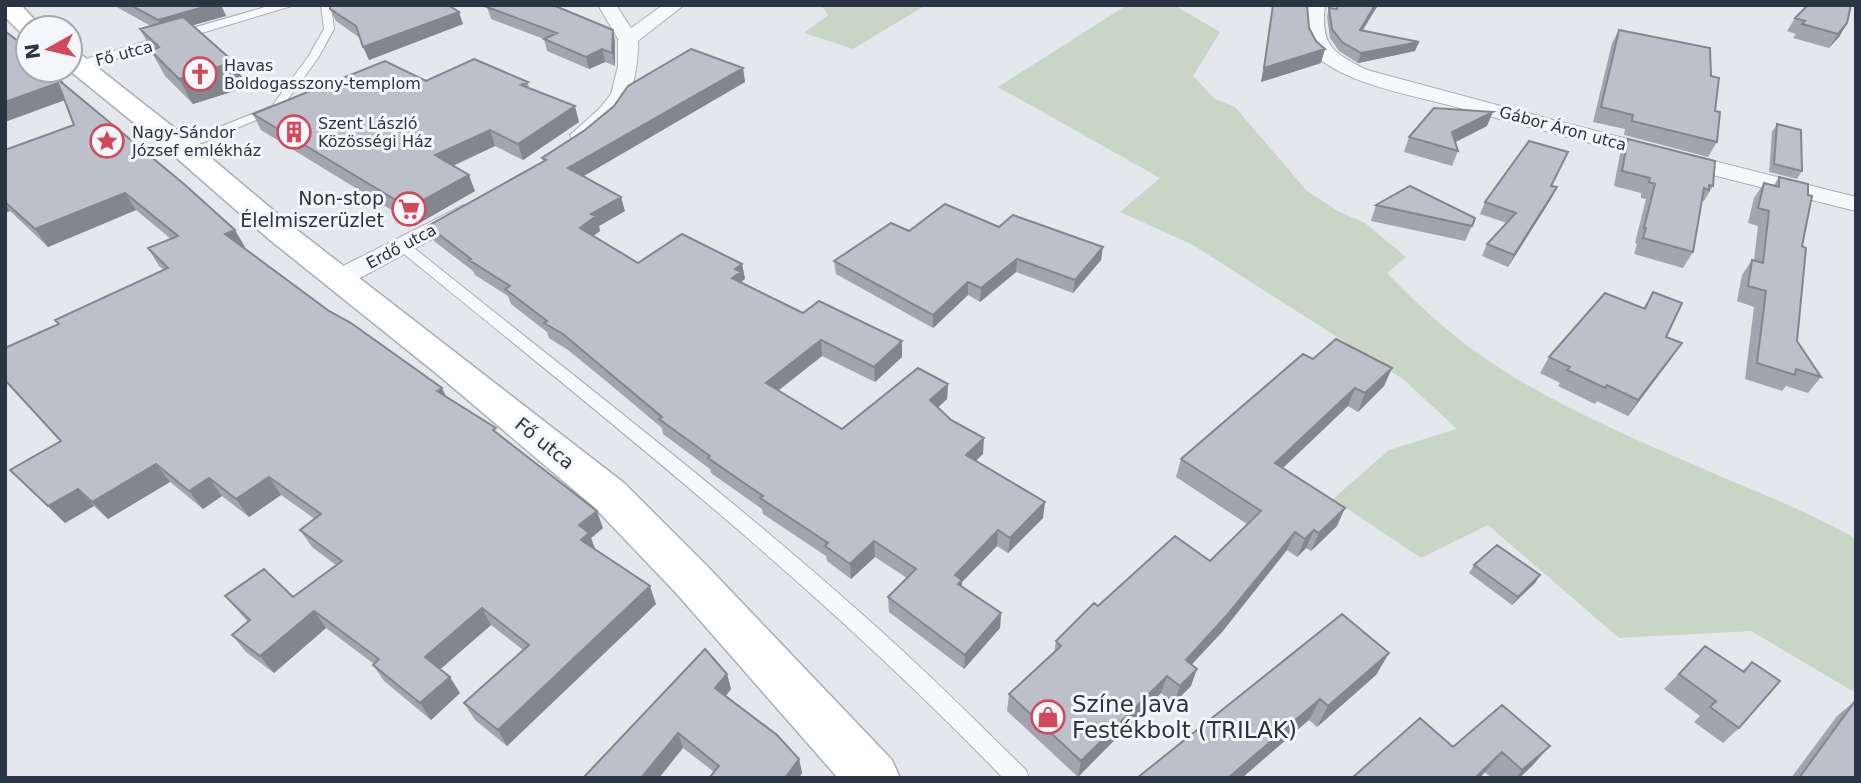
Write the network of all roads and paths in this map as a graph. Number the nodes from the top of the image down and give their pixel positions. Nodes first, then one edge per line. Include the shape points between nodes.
1 (288, 5) edge
2 (326, 5) edge
3 (607, 5) edge
4 (675, 5) edge
5 (1316, 5) edge
6 (628, 39) junction
7 (84, 60) edge
8 (84, 69) edge
9 (568, 145) edge
10 (181, 147) junction
11 (481, 202) edge
12 (1856, 204) edge
13 (399, 246) junction
14 (338, 279) junction
15 (873, 778) edge
16 (1018, 778) edge

1 - 7 street, Fő utca
2 - 10 lane via 329,29 276,108
3 - 6 street
4 - 6 street
5 - 12 street, Gábor Áron utca via 1313,36 1317,44 1338,63 1360,74
6 - 9 street via 621,94 608,113
8 - 10 main road, Fő utca
10 - 14 main road, Fő utca
11 - 13 street, Erdő utca
13 - 14 street, Erdő utca
13 - 16 lane via 769,543 946,702
14 - 15 main road, Fő utca via 609,495

